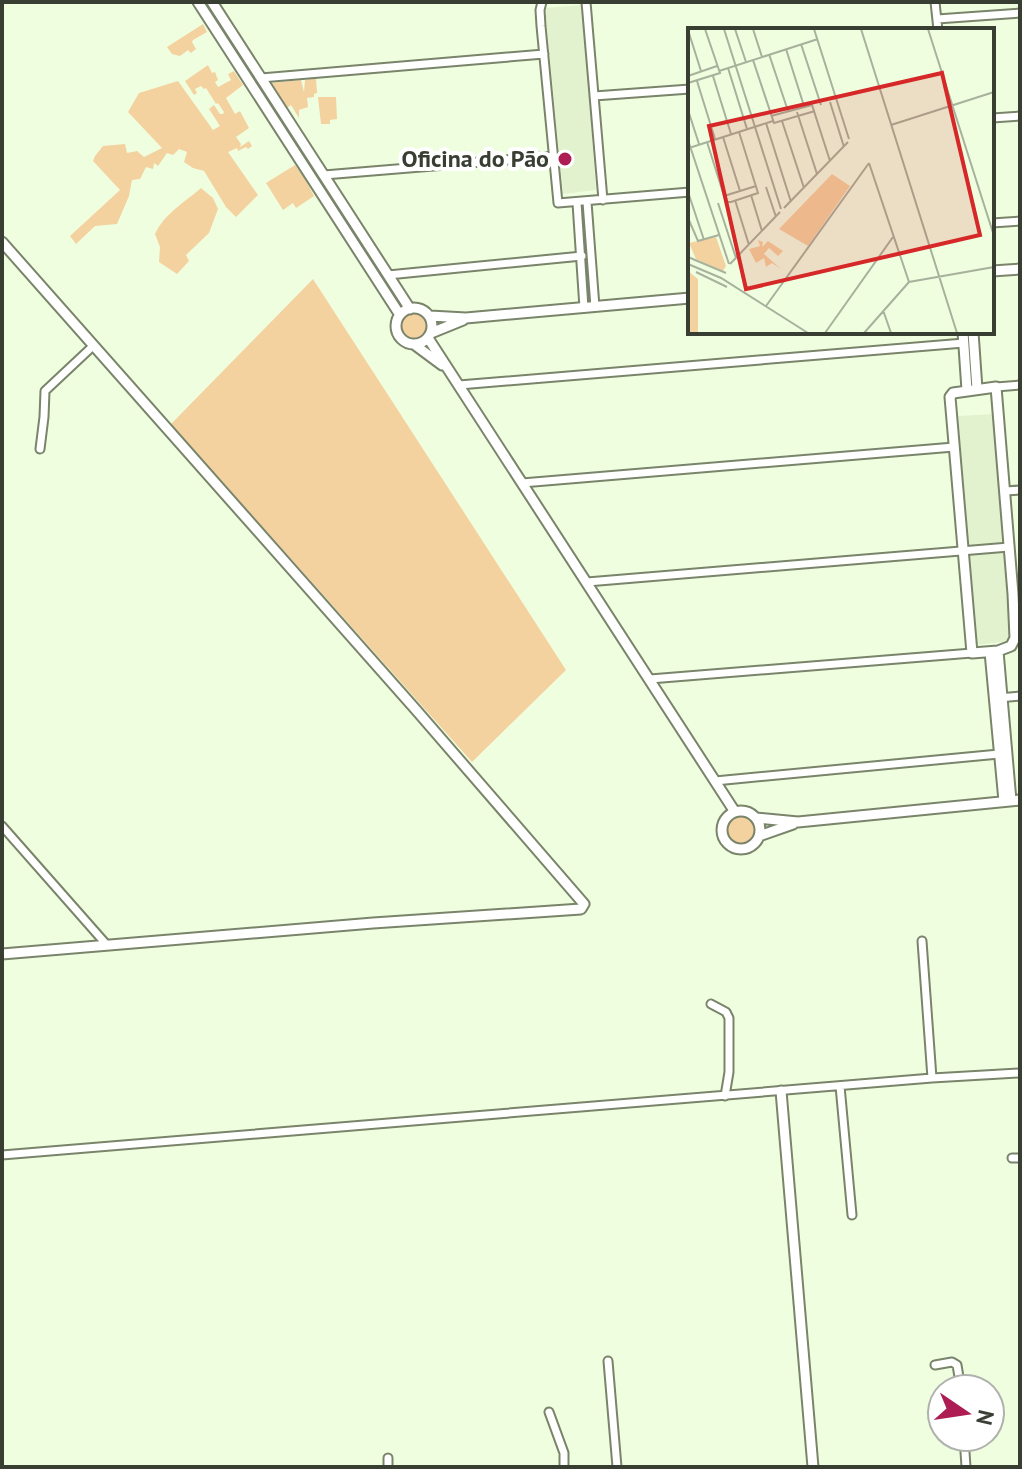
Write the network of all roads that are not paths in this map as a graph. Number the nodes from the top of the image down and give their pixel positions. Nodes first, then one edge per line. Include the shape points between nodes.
1 (198, 2) edge
2 (212, 2) edge
3 (542, 2) edge
4 (586, 2) edge
5 (935, 2) edge
6 (1020, 13) edge
7 (937, 19) junction
8 (938, 28) edge
9 (544, 54) junction
10 (262, 86) junction
11 (688, 89) edge
12 (594, 96) junction
13 (1020, 116) edge
14 (994, 118) edge
15 (554, 156) junction
16 (327, 179) junction
17 (320, 190) junction
18 (688, 192) edge
19 (603, 200) junction
20 (587, 202) junction
21 (577, 203) junction
22 (1020, 221) edge
23 (994, 223) edge
24 (2, 242) edge
25 (582, 256) junction
26 (1020, 269) edge
27 (994, 271) edge
28 (388, 275) junction
29 (688, 298) edge
30 (589, 307) junction
31 (410, 309) junction
32 (400, 315) junction
33 (430, 316) junction
34 (466, 318) junction
35 (973, 334) edge
36 (430, 336) junction
37 (963, 338) edge
38 (415, 345) junction
39 (93, 346) junction
40 (445, 366) junction
41 (459, 385) junction
42 (1020, 385) edge
43 (996, 387) junction
44 (972, 389) junction
45 (954, 447) junction
46 (40, 449) dead end
47 (522, 483) junction
48 (1020, 490) edge
49 (1005, 491) junction
50 (1009, 547) junction
51 (962, 550) junction
52 (587, 582) junction
53 (1016, 594) edge
54 (994, 652) junction
55 (972, 653) junction
56 (650, 679) junction
57 (1020, 696) edge
58 (999, 698) junction
59 (999, 754) junction
60 (715, 781) junction
61 (1012, 801) edge
62 (735, 812) junction
63 (756, 818) junction
64 (798, 822) junction
65 (2, 826) edge
66 (759, 836) junction
67 (922, 941) dead end
68 (106, 944) junction
69 (2, 954) edge
70 (711, 1004) dead end
71 (1020, 1073) edge
72 (932, 1078) junction
73 (840, 1086) junction
74 (781, 1091) junction
75 (725, 1096) junction
76 (2, 1155) edge
77 (852, 1215) dead end
78 (608, 1361) dead end
79 (935, 1365) dead end
80 (958, 1373) edge
81 (549, 1412) dead end
82 (564, 1467) edge
83 (617, 1467) edge
84 (813, 1467) edge

1 - 10 street
2 - 10 street
3 - 9 street
4 - 12 street
5 - 7 street
6 - 7 street
7 - 8 street
9 - 10 street
9 - 15 street
10 - 16 street
10 - 17 street
11 - 12 street
12 - 19 street
13 - 14 street
15 - 16 street
15 - 21 street via 558,203
16 - 17 street
16 - 28 street
17 - 32 street
18 - 19 street
19 - 20 street
20 - 21 street
20 - 30 street
21 - 25 street
22 - 23 street
24 - 39 street
25 - 28 street
25 - 30 street
26 - 27 street
28 - 31 street
29 - 30 street
30 - 34 street
31 - 32 street
31 - 33 street
32 - 38 street via 397,332
33 - 34 street
33 - 36 street
34 - 36 street
35 - 44 street
36 - 38 street
36 - 40 street
37 - 41 street
37 - 44 street
38 - 40 street
39 - 46 street via 45,391
39 - 68 street via 584,904 581,909
40 - 41 street
41 - 47 street
42 - 43 street
43 - 44 street
43 - 49 street
44 - 45 street via 950,397
45 - 47 street
45 - 51 street
47 - 52 street
48 - 49 street
49 - 50 street
50 - 51 street
50 - 53 street
51 - 52 street
51 - 55 street
52 - 56 street
53 - 54 street via 1015,641
54 - 55 street
54 - 58 street
55 - 56 street
56 - 60 street
57 - 58 street
58 - 59 street
58 - 61 street
59 - 60 street
59 - 61 street
60 - 62 street
61 - 64 street
62 - 63 street
62 - 66 street via 723,824 726,841 741,849
63 - 64 street
63 - 66 street
64 - 66 street
65 - 68 street
67 - 72 street
68 - 69 street
70 - 75 street via 729,1018
71 - 72 street
72 - 73 street
73 - 74 street
73 - 77 street
74 - 75 street
74 - 84 street
75 - 76 street
78 - 83 street
79 - 80 street via 952,1362
81 - 82 street

